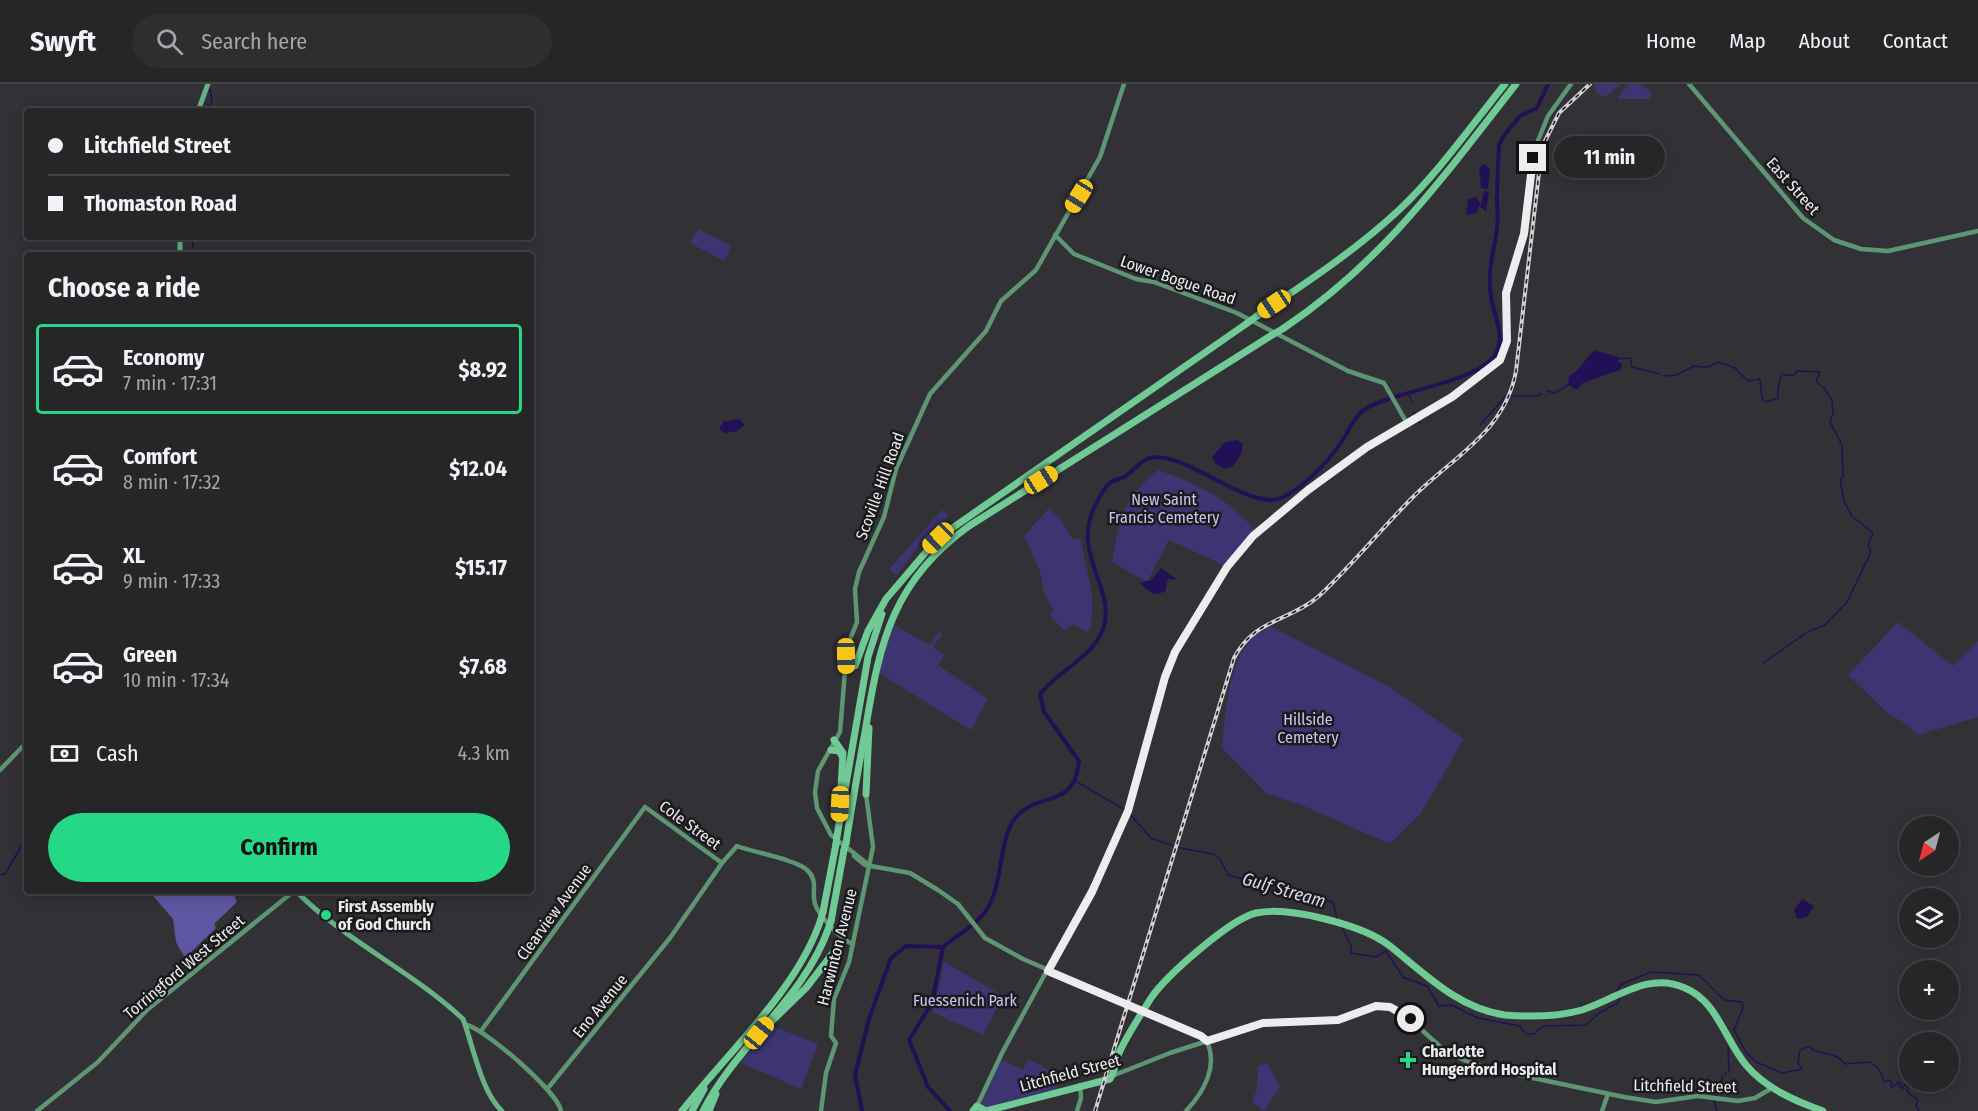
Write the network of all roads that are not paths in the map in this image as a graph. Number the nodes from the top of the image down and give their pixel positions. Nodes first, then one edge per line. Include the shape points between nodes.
1 (1124, 84) edge
2 (1505, 84) edge
3 (1516, 84) edge
4 (1571, 84) edge
5 (1689, 84) edge
6 (207, 86) edge
7 (199, 108) edge
8 (1978, 231) edge
9 (1054, 235) junction
10 (1408, 425) junction
11 (896, 585) junction
12 (846, 669) junction
13 (873, 681) junction
14 (835, 740) junction
15 (24, 745) edge
16 (831, 750) junction
17 (843, 762) junction
18 (0, 770) edge
19 (866, 794) joint
20 (645, 807) joint
21 (839, 821) junction
22 (722, 863) junction
23 (869, 865) junction
24 (291, 894) edge
25 (299, 894) edge
26 (843, 940) junction
27 (853, 944) junction
28 (1048, 971) junction
29 (1144, 1011) junction
30 (773, 1018) junction
31 (465, 1022) junction
32 (481, 1031) junction
33 (1207, 1041) junction
34 (732, 1064) junction
35 (714, 1071) junction
36 (1112, 1076) junction
37 (1080, 1086) junction
38 (548, 1088) junction
39 (1772, 1088) junction
40 (1608, 1094) junction
41 (975, 1108) edge
42 (37, 1111) edge
43 (502, 1111) edge
44 (561, 1111) edge
45 (682, 1111) edge
46 (692, 1111) edge
47 (703, 1111) edge
48 (710, 1111) edge
49 (821, 1111) edge
50 (986, 1111) edge
51 (1077, 1111) edge
52 (1186, 1111) edge
53 (1602, 1111) edge
54 (1823, 1111) edge

1 - 9 main road, Scoville Hill Road via 1100,157
2 - 11 highway, bridge via 1430,177 1400,209 1344,256 953,525 923,552
3 - 13 highway, bridge via 1406,223 1346,282 1284,328 952,538 926,564 897,608 882,642
4 - 10 main road via 1546,120 1535,148 1524,234 1506,293 1505,351 1491,369
5 - 8 main road, East Street via 1803,218 1834,240 1862,249 1892,251
6 - 7 main road
9 - 10 main road, Lower Bogue Road via 1074,254 1237,313 1387,387
9 - 12 main road, Scoville Hill Road via 1036,270 1001,301 987,331 930,394 897,466 884,518 859,572 855,589 857,622 847,647
10 - 28 main road via 1367,447 1308,490 1253,536 1227,567 1175,652 1128,812 1092,892
11 - 12 highway via 868,632 855,666
11 - 21 highway via 868,657
12 - 14 main road, Scoville Hill Road via 840,728
13 - 19 highway
13 - 30 highway via 830,924 807,974
14 - 16 main road
14 - 17 highway via 843,753
14 - 23 main road via 814,775 814,808 828,835
15 - 18 main road
16 - 17 highway via 839,751
16 - 23 main road via 817,776 817,808 831,835
17 - 21 highway
19 - 23 main road, Harwinton Avenue via 873,847
20 - 22 main road, Cole Street
20 - 32 main road, Clearview Avenue
21 - 35 highway via 814,940 797,971
22 - 26 main road, Eno Avenue via 737,846 806,868 815,883 817,909
22 - 38 main road, Eno Avenue via 670,938
23 - 27 main road, Harwinton Avenue
23 - 28 main road via 910,873 954,899 981,933
24 - 42 main road, Torringford West Street via 147,1010 98,1062
25 - 31 main road
26 - 27 main road
26 - 30 highway via 806,988
27 - 49 main road, Harwinton Avenue via 834,999 831,1035 836,1043 823,1088
28 - 29 main road
28 - 41 main road
29 - 33 main road
29 - 36 highway via 1119,1052
29 - 39 highway via 1171,976 1232,925 1248,916 1276,912 1339,923 1375,936 1459,999 1483,1010 1509,1015 1554,1015 1582,1010 1657,982 1675,984 1695,993 1708,1005 1747,1066
30 - 34 highway
31 - 32 main road
31 - 43 main road via 488,1093
32 - 38 main road
33 - 36 main road, Litchfield Street
33 - 40 main road, Litchfield Street via 1263,1023 1338,1020 1383,1006 1402,1012 1445,1051 1466,1060 1490,1069
33 - 52 main road via 1210,1071
34 - 47 highway
34 - 48 highway
35 - 45 highway
35 - 46 highway
36 - 37 highway, Litchfield Street
37 - 50 highway, Litchfield Street
37 - 51 main road via 1082,1098
38 - 44 main road via 560,1103
39 - 40 main road, Litchfield Street via 1755,1098 1738,1101 1695,1096 1651,1102
39 - 54 highway
40 - 53 main road
41 - 50 highway, Litchfield Street

